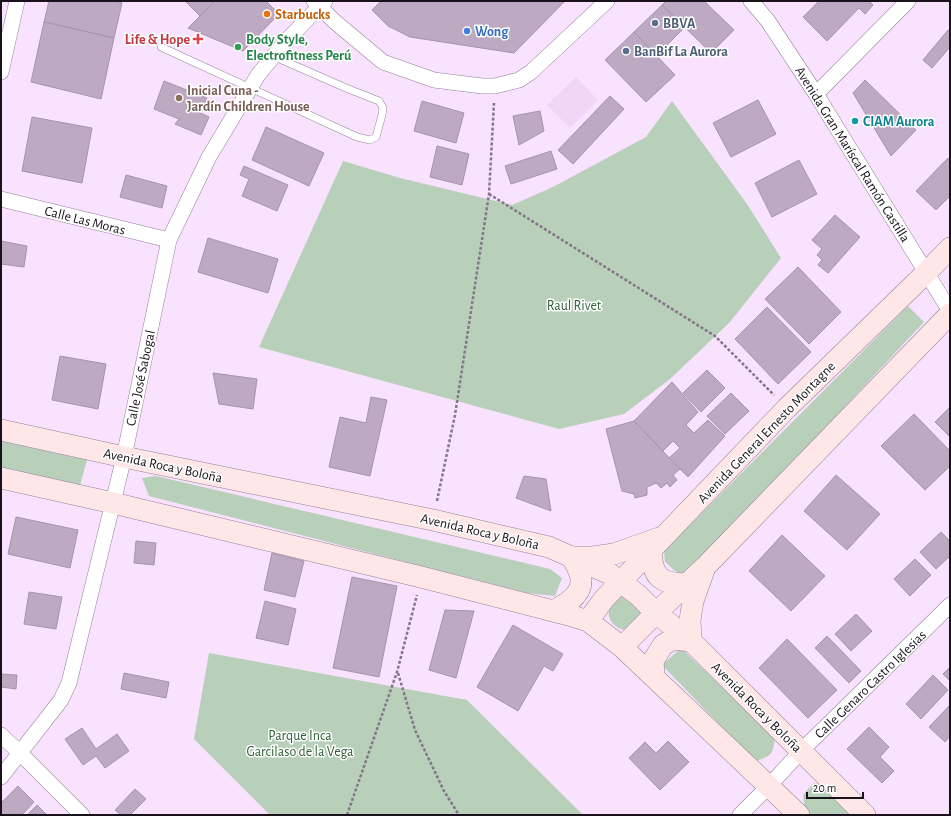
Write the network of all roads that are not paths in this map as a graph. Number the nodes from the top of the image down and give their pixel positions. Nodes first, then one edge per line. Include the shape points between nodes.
1 (18, 1) edge
2 (607, 1) edge
3 (751, 1) edge
4 (908, 1) edge
5 (319, 3) edge
6 (161, 47) dead end
7 (273, 56) junction
8 (1, 72) edge
9 (250, 88) junction
10 (816, 94) junction
11 (1, 199) edge
12 (169, 240) junction
13 (950, 248) edge
14 (927, 272) junction
15 (950, 311) edge
16 (950, 314) edge
17 (1, 430) edge
18 (124, 457) junction
19 (1, 478) edge
20 (113, 503) junction
21 (658, 542) junction
22 (572, 557) junction
23 (705, 567) junction
24 (621, 582) junction
25 (686, 584) junction
26 (950, 605) edge
27 (553, 611) junction
28 (656, 613) junction
29 (588, 621) junction
30 (691, 641) junction
31 (622, 647) junction
32 (654, 676) junction
33 (1, 735) edge
34 (801, 751) junction
35 (20, 753) junction
36 (1, 776) edge
37 (769, 786) junction
38 (82, 815) edge
39 (740, 815) edge
40 (799, 815) edge
41 (865, 815) edge

1 - 8 street
2 - 5 street via 531,72 519,80 494,86 434,80 383,62 334,21
3 - 10 street, Avenida Gran Maríscal Ramón Castilla via 768,21
4 - 10 street
5 - 7 street, Calle José Sabogal
6 - 9 lane
7 - 9 street, Calle José Sabogal
7 - 9 lane via 378,101 383,108 376,137 370,140 357,138
9 - 12 street, Calle José Sabogal via 209,157
10 - 14 street, Avenida Gran Maríscal Ramón Castilla
11 - 12 street, Calle Las Moras
12 - 18 street, Calle José Sabogal
13 - 14 main road, Avenida General Ernesto Montagne
14 - 15 street, Avenida Gran Maríscal Ramón Castilla
14 - 21 main road, Avenida General Ernesto Montagne via 787,408
16 - 23 main road
17 - 18 main road, Avenida Roca y Boloña
18 - 20 street, Calle José Sabogal
18 - 22 main road, Avenida Roca y Boloña via 433,520 550,547
19 - 20 main road
20 - 27 main road
20 - 35 street, Calle José Sabogal via 69,683 60,700
21 - 22 main road via 614,554
21 - 24 main road, Avenida General Ernesto Montagne
21 - 25 main road via 652,561 654,572 672,583
22 - 24 main road, Avenida Roca y Boloña via 610,574
22 - 27 main road via 581,581 578,593
23 - 25 main road
23 - 30 main road via 693,601 690,620
24 - 28 main road, Avenida Roca y Boloña
24 - 29 main road, Avenida General Ernesto Montagne
25 - 28 main road
26 - 34 street, Calle Genaro Castro Iglesias
27 - 29 main road
28 - 30 main road, Avenida Roca y Boloña
28 - 31 main road
29 - 31 main road
30 - 32 main road via 673,640 663,645 653,661
30 - 34 main road, Avenida Roca y Boloña
31 - 32 main road
32 - 37 main road
33 - 35 street
34 - 37 street, Calle Genaro Castro Iglesias
34 - 41 main road, Avenida Roca y Boloña
35 - 36 street, Calle José Sabogal
35 - 38 street
37 - 39 street, Calle Genaro Castro Iglesias
37 - 40 main road

